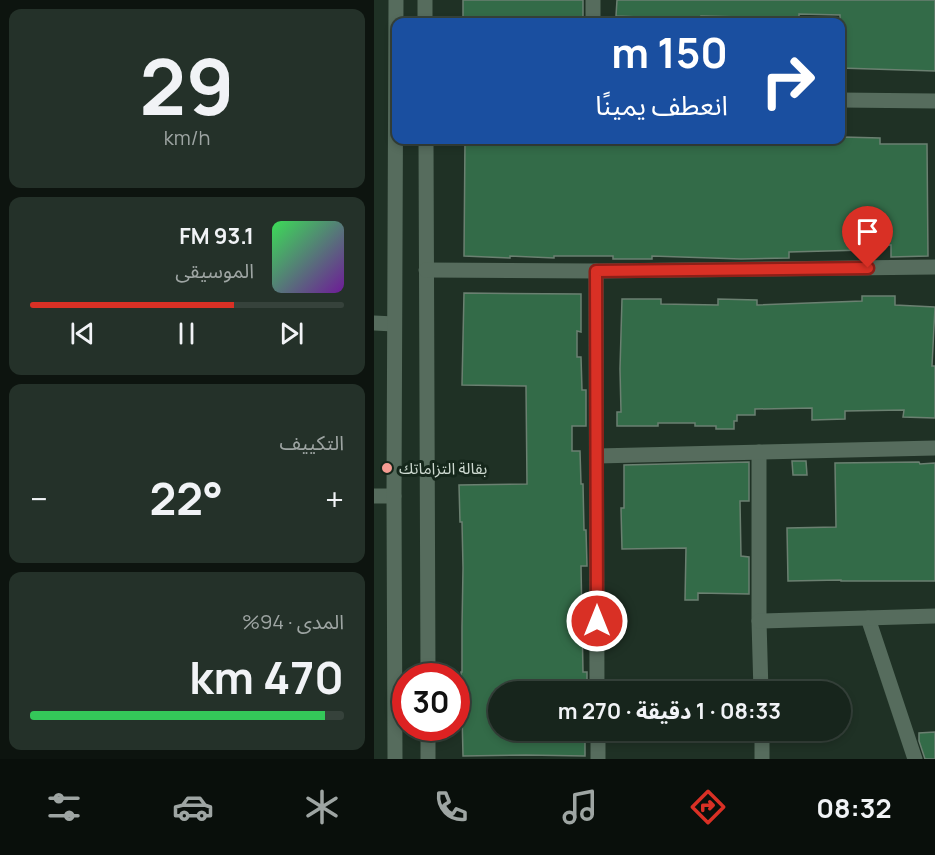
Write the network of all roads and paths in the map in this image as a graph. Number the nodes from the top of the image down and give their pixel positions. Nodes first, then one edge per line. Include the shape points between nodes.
1 (396, 0) edge
2 (425, 0) edge
3 (593, 0) edge
4 (396, 18) edge
5 (425, 18) edge
6 (593, 18) edge
7 (845, 100) edge
8 (935, 101) edge
9 (396, 144) edge
10 (426, 144) edge
11 (935, 267) edge
12 (426, 270) junction
13 (596, 271) junction
14 (374, 323) edge
15 (394, 324) junction
16 (935, 448) edge
17 (759, 452) junction
18 (597, 456) junction
19 (374, 496) edge
20 (394, 496) junction
21 (935, 616) edge
22 (868, 618) junction
23 (759, 621) junction
24 (428, 663) edge
25 (598, 681) edge
26 (761, 681) edge
27 (428, 741) edge
28 (598, 741) edge
29 (762, 741) edge
30 (395, 759) edge
31 (428, 759) edge
32 (598, 759) edge
33 (762, 759) edge
34 (915, 759) edge

1 - 4 street
2 - 5 street
3 - 6 street
7 - 8 street
9 - 15 street
10 - 12 street
11 - 13 street
12 - 13 street
12 - 24 street
13 - 18 street
14 - 15 street
15 - 20 street
16 - 17 street
17 - 18 street
17 - 23 street
18 - 25 street
19 - 20 street
20 - 30 street
21 - 22 street
22 - 23 street
22 - 34 street
23 - 26 street
27 - 31 street
28 - 32 street
29 - 33 street

